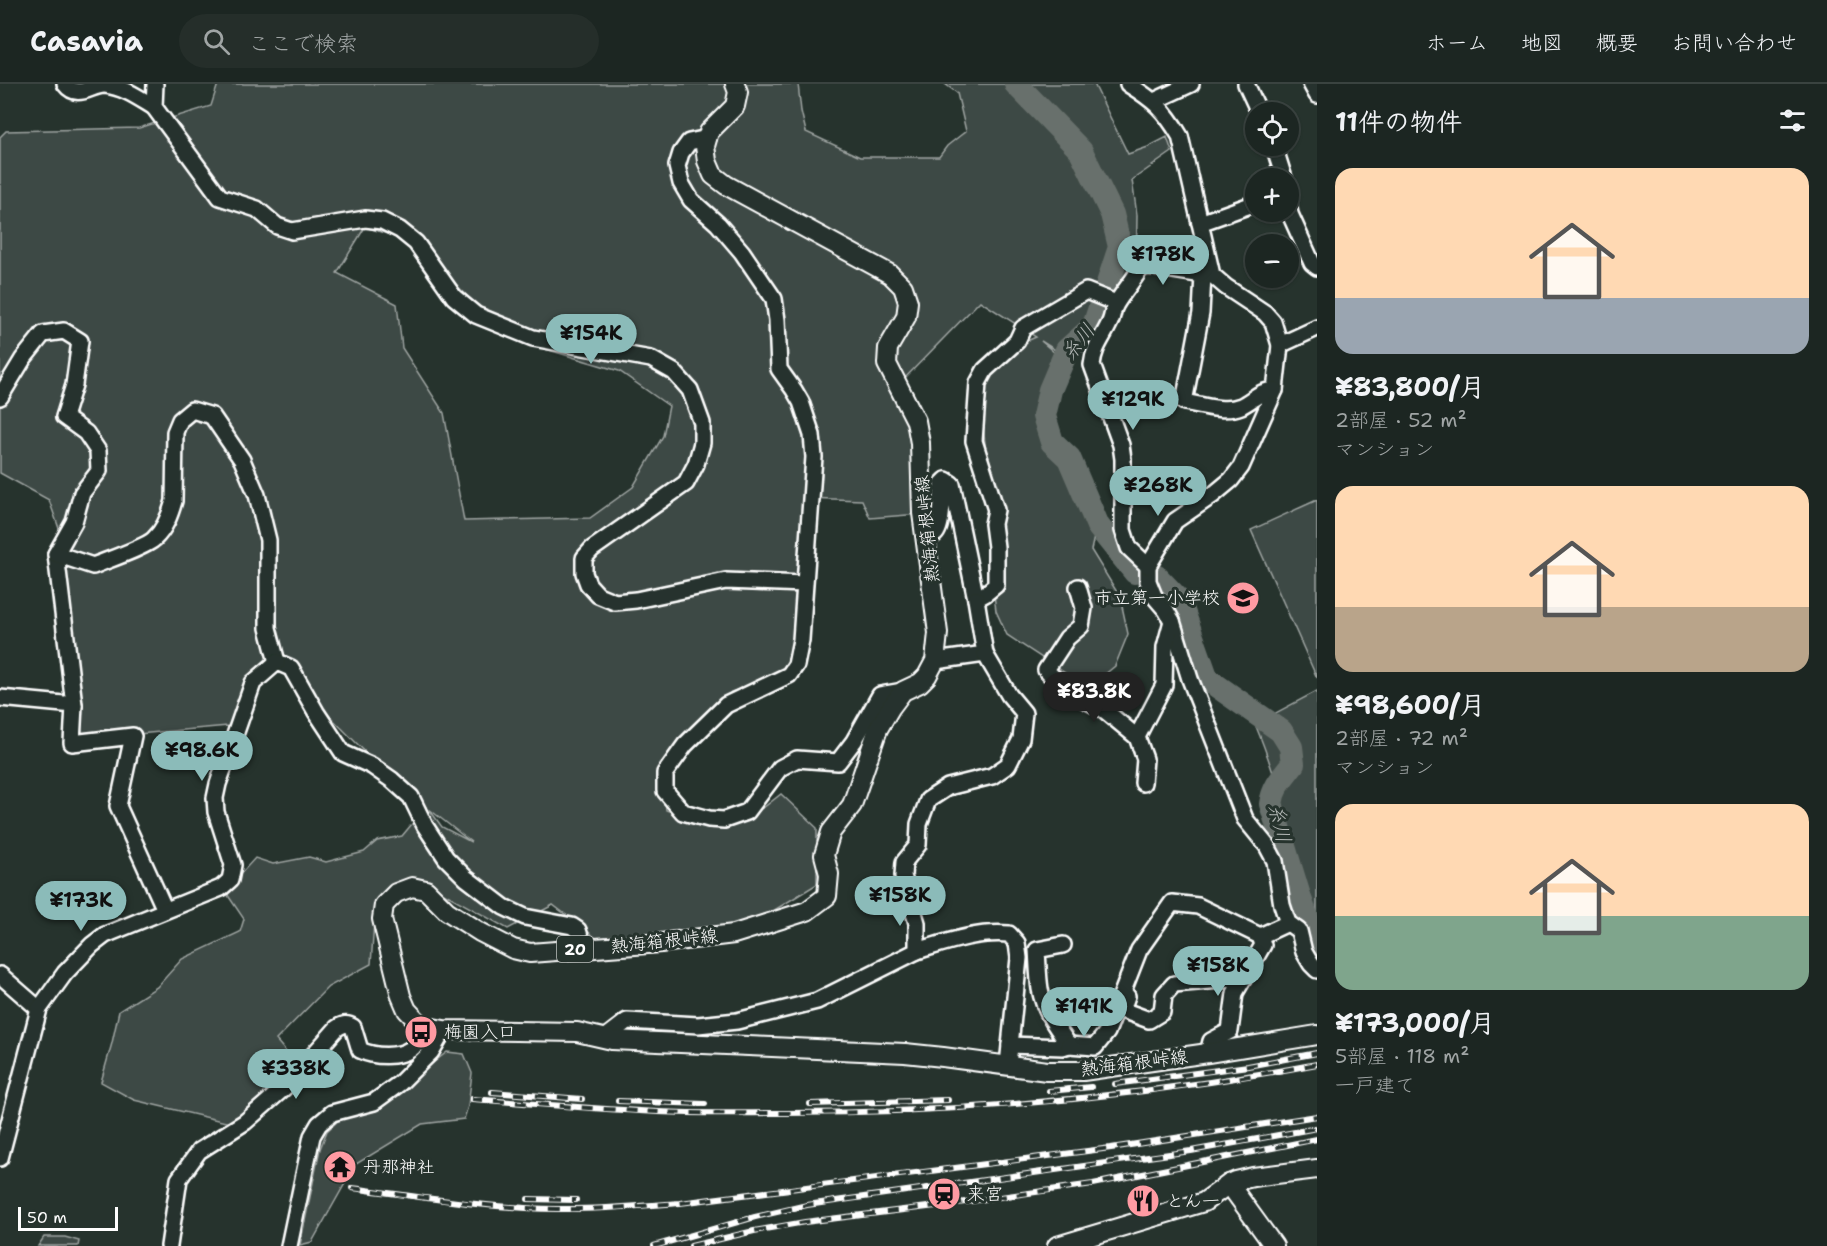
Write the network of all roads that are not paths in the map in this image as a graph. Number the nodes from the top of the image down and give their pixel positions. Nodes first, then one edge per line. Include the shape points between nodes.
1 (65, 84) edge
2 (155, 84) edge
3 (735, 84) edge
4 (1128, 84) edge
5 (1191, 84) edge
6 (1246, 84) edge
7 (1311, 84) edge
8 (1317, 95) edge
9 (1154, 101) junction
10 (1254, 102) edge
11 (154, 107) junction
12 (708, 138) junction
13 (1245, 207) edge
14 (1293, 222) edge
15 (1200, 223) junction
16 (1317, 267) edge
17 (1207, 275) junction
18 (1116, 303) junction
19 (1317, 328) edge
20 (1280, 345) junction
21 (1275, 390) junction
22 (0, 398) edge
23 (926, 537) junction
24 (56, 554) junction
25 (1148, 566) junction
26 (804, 584) junction
27 (1078, 587) dead end
28 (976, 599) junction
29 (1172, 621) junction
30 (985, 654) junction
31 (935, 661) junction
32 (278, 662) junction
33 (903, 691) junction
34 (0, 698) edge
35 (74, 705) junction
36 (1137, 737) junction
37 (1143, 783) dead end
38 (165, 910) junction
39 (1288, 923) junction
40 (1260, 936) junction
41 (1148, 939) junction
42 (1063, 945) dead end
43 (584, 949) junction
44 (917, 951) junction
45 (1317, 970) edge
46 (0, 975) edge
47 (1244, 978) junction
48 (39, 1009) junction
49 (437, 1029) junction
50 (1317, 1035) edge
51 (605, 1038) junction
52 (1010, 1045) junction
53 (1069, 1045) junction
54 (1208, 1053) junction
55 (1008, 1065) junction
56 (4, 1128) edge
57 (0, 1158) edge
58 (1317, 1169) edge
59 (1229, 1184) junction
60 (169, 1246) edge
61 (289, 1246) edge
62 (1057, 1246) edge
63 (1274, 1246) edge

1 - 11 street via 84,92 102,85 126,90
2 - 11 street
3 - 12 main road via 735,106
4 - 9 street
5 - 9 street
6 - 10 street
7 - 8 street
9 - 15 street via 1180,136
11 - 26 street via 220,197 257,209 292,231 365,219 382,221 416,243 454,297 476,315 533,338 651,359 674,372 690,390 702,423 696,464 686,483 584,558 588,584 598,595 615,602 636,600 726,580
12 - 23 main road, 熱海箱根峠線 via 707,161 713,175 726,185 890,274 903,287 908,302 906,317 888,348 887,364 916,421
12 - 26 street via 689,142 681,153 677,166 681,183 692,200 742,252 774,299 779,369 801,402 812,435 814,457
13 - 15 street
14 - 16 street via 1311,263
15 - 17 street
17 - 18 street via 1147,266 1140,269
17 - 20 street via 1265,313 1273,322
17 - 21 street via 1184,402 1239,407 1267,390
18 - 25 street via 1093,352 1092,364 1124,459 1124,530 1129,548
18 - 28 street via 1086,291 1023,328 1017,342 985,370 978,383 974,441 996,510 996,585
19 - 20 street
20 - 21 street
21 - 25 street via 1242,467 1213,495 1175,521
22 - 24 street via 43,334 64,331 80,341 74,385 64,417 86,433 98,452 99,471 82,493 74,522
23 - 28 street via 938,529 942,484 946,480 952,484
23 - 31 main road, 熱海箱根峠線 via 938,633
24 - 32 street via 93,566 152,541 164,527 174,501 175,432 180,420 192,410 212,416 242,460 257,495 268,540 268,628
24 - 35 street
25 - 29 street via 1154,596
26 - 33 street via 801,640 796,665 789,675 726,705 685,745 665,773 665,791 683,813 724,820 747,812 780,768 796,759 838,762 880,695
27 - 36 street via 1084,608 1081,626 1067,638 1046,670 1064,689 1103,709
28 - 30 street
29 - 36 street via 1165,647 1164,685
29 - 39 street via 1190,679 1245,819 1275,861
30 - 31 street
30 - 44 street via 1024,713 1021,739 1008,765 992,776 948,787 928,800 919,824 918,845 903,862 903,876 917,923
31 - 33 main road, 熱海箱根峠線 / 20 via 927,676
32 - 38 street via 253,683 218,784 216,812 232,865 231,880 221,888
32 - 43 street via 291,668 344,753 372,766 411,797 446,858 466,878 504,907 525,917 572,926 578,930
33 - 43 main road, 熱海箱根峠線 / 20 via 878,729 852,805 831,832 824,855 829,874 828,896 807,911 734,934
34 - 35 street
35 - 38 street via 72,743 133,736 118,806
36 - 37 street via 1144,759
38 - 48 street via 105,935 65,973
39 - 40 street
39 - 45 street via 1299,931 1304,952
40 - 41 street via 1198,906 1172,903
40 - 47 street via 1263,945
41 - 47 street via 1122,1010 1149,1020 1162,1012 1164,995 1174,984
41 - 53 street via 1139,950 1107,1032 1095,1047
42 - 53 street via 1037,950 1044,1003
43 - 49 main road, 熱海箱根峠線 / 20 via 530,953 513,949 447,911 426,890 412,887 396,893 384,905 382,918 401,996 422,1026
44 - 51 street via 817,1001 737,1022 627,1022
44 - 52 street via 964,937 1009,934 1017,943 1019,958
46 - 48 street
47 - 54 street via 1235,993 1230,1031 1212,1041
48 - 56 street
49 - 51 main road, 熱海箱根峠線 via 577,1032
49 - 60 street via 409,1050 380,1056 360,1050 353,1026 342,1024 337,1028 285,1087 245,1122 199,1151 179,1179
49 - 61 street via 432,1052 400,1083 374,1102 332,1113 319,1124 312,1136
50 - 54 main road, 熱海箱根峠線
51 - 55 main road, 熱海箱根峠線 via 905,1053
52 - 53 street
52 - 55 street
54 - 55 main road, 熱海箱根峠線 via 1083,1071
56 - 57 street
58 - 59 main road
59 - 62 main road via 1204,1203
59 - 63 main road

